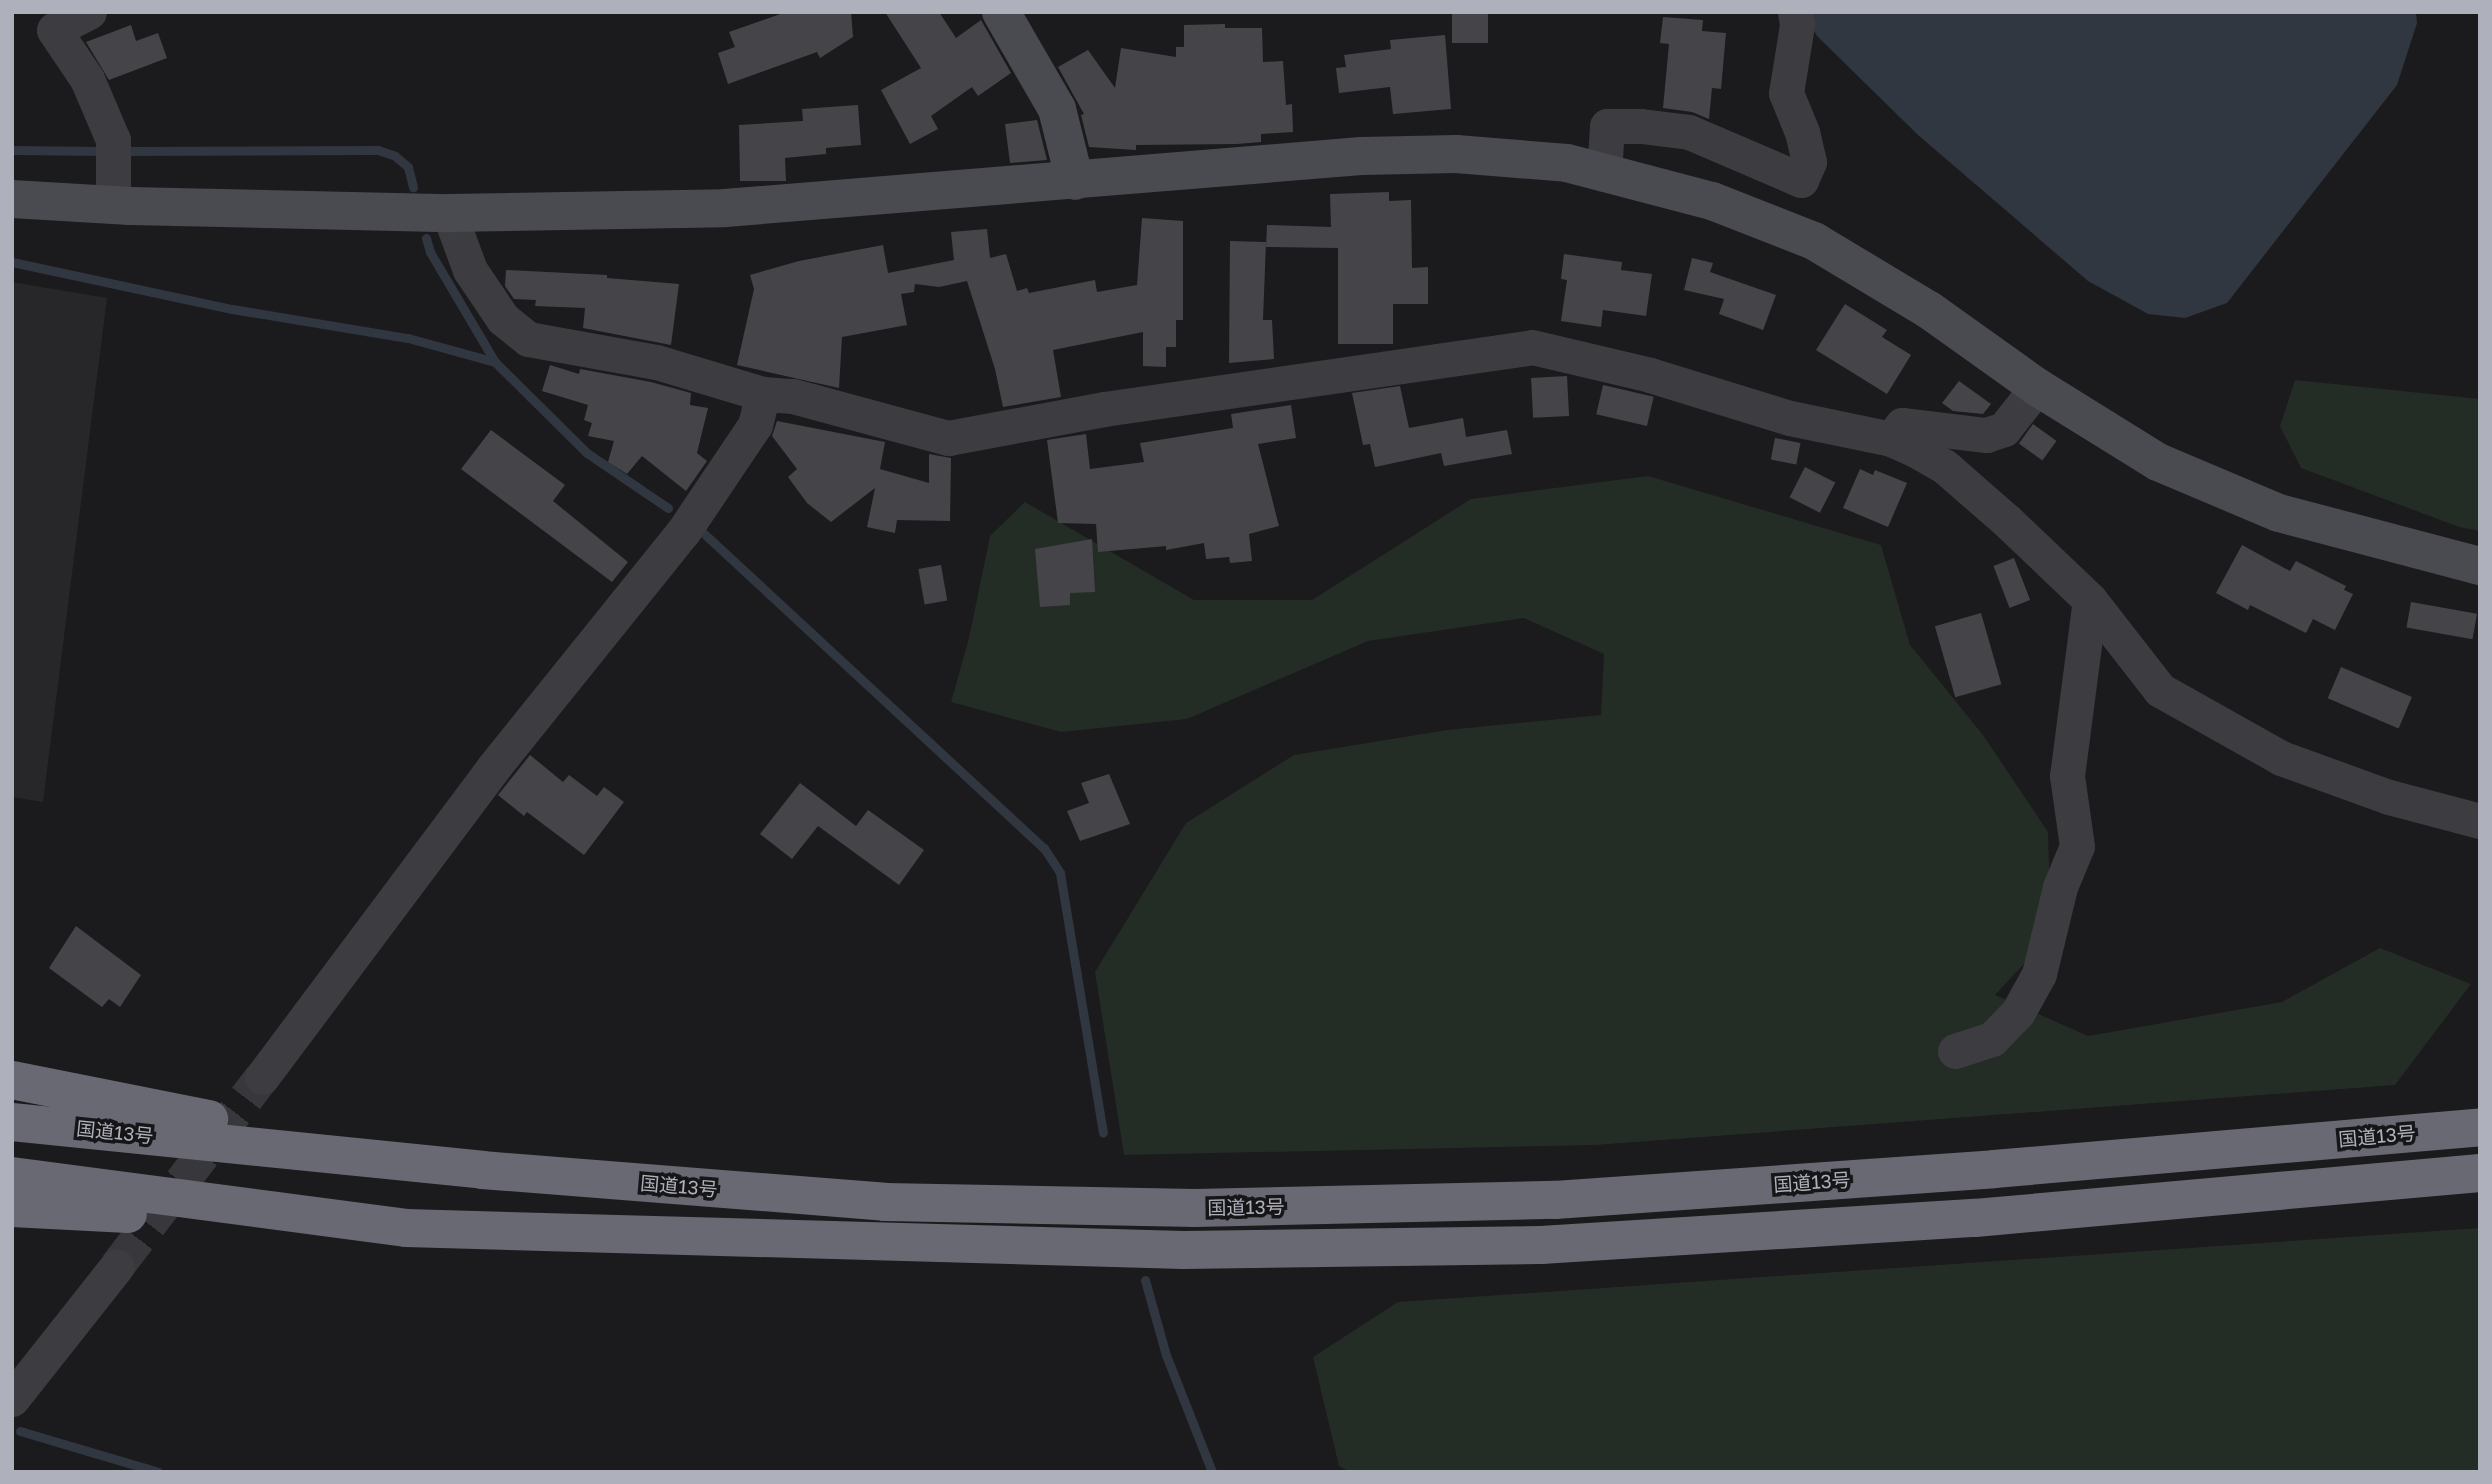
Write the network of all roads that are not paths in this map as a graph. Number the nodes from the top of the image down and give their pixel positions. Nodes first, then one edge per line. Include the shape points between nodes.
1 (89, 12) edge
2 (1001, 12) edge
3 (1795, 12) edge
4 (113, 172) junction
5 (1604, 174) junction
6 (1075, 181) junction
7 (12, 199) edge
8 (450, 213) junction
9 (2038, 387) junction
10 (763, 394) junction
11 (1891, 439) junction
12 (2480, 566) edge
13 (2090, 600) junction
14 (2480, 821) edge
15 (1955, 1051) dead end
16 (262, 1077) tunnel mouth
17 (12, 1080) edge
18 (12, 1122) edge
19 (2480, 1127) edge
20 (482, 1170) junction
21 (2480, 1173) edge
22 (12, 1176) edge
23 (12, 1208) edge
24 (406, 1228) junction
25 (117, 1266) tunnel mouth
26 (12, 1399) edge

1 - 4 street via 54,30 87,79
2 - 6 street via 1058,109
3 - 5 street via 1786,93 1809,162 1801,180 1689,132 1641,126 1607,126
4 - 7 street
4 - 8 street
5 - 6 street via 1567,163 1443,154 1361,156
5 - 9 street via 1712,201 1814,241 1929,310
6 - 8 street via 725,208
8 - 10 street via 471,270 503,319 528,339 656,362
9 - 11 street via 2004,429 1986,435 1902,425
9 - 12 street via 2158,462 2279,513
10 - 11 street via 819,402 948,438 1104,410 1532,347 1650,375 1790,418
10 - 16 street via 755,425 683,532 493,768
11 - 13 street via 1944,466
13 - 14 street via 2160,690 2269,751 2389,797
13 - 15 street via 2067,776 2077,846 2060,887 2039,974 2018,1012 1992,1039
17 - 20 highway via 253,1127 389,1145
18 - 20 highway, 国道13号
19 - 20 highway, 国道13号 via 1994,1169 1555,1200 1195,1208 885,1202
21 - 24 highway via 1975,1217 1541,1245 1184,1250
22 - 24 highway
23 - 24 highway
25 - 26 street

